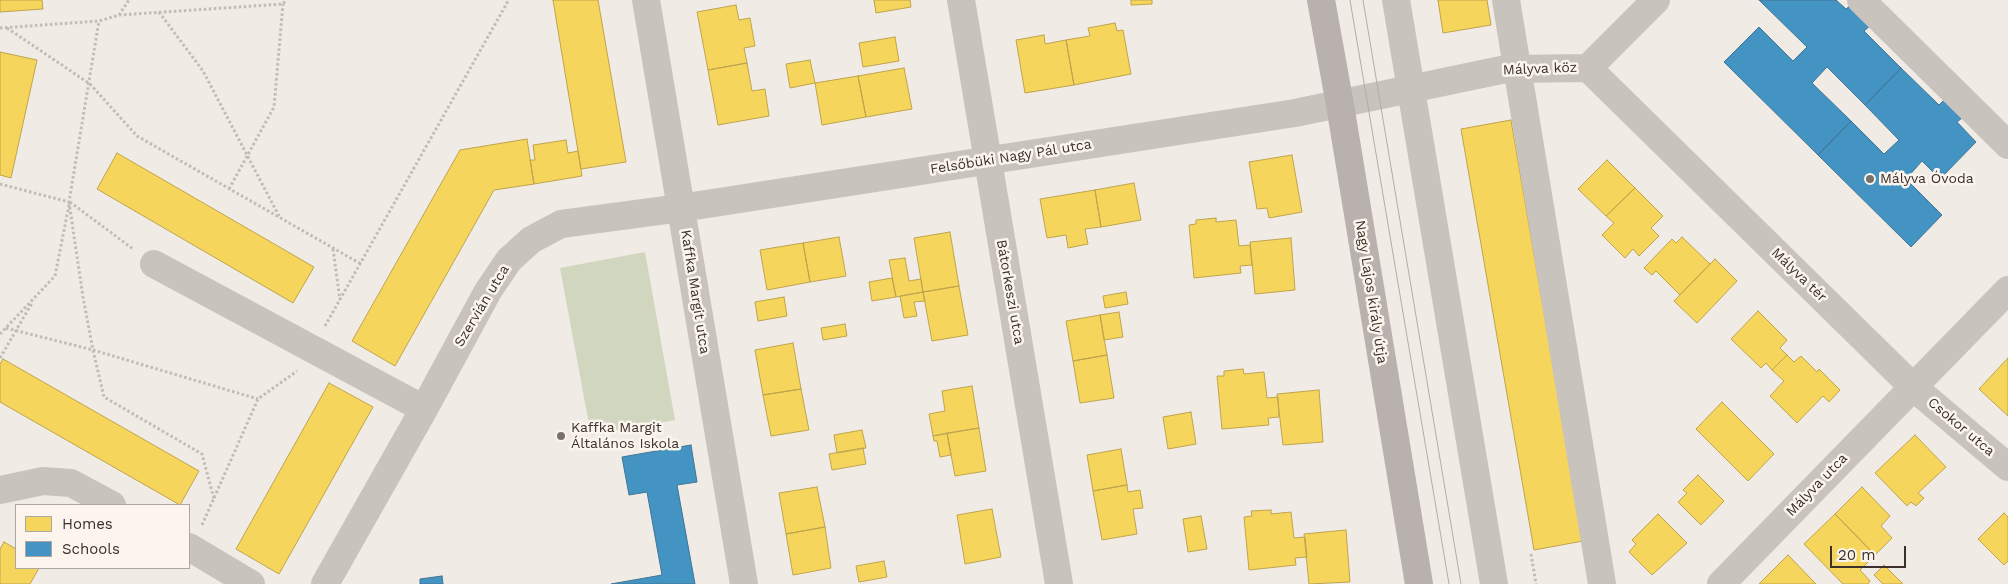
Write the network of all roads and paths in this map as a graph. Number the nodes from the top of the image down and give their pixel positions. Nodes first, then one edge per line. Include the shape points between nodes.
1 (129, 0) edge
2 (286, 0) edge
3 (507, 0) edge
4 (646, 0) edge
5 (961, 0) edge
6 (1321, 0) edge
7 (1396, 0) edge
8 (1506, 0) edge
9 (1656, 0) edge
10 (1860, 0) edge
11 (284, 4) junction
12 (159, 12) junction
13 (119, 15) junction
14 (99, 21) junction
15 (0, 28) edge
16 (7, 28) junction
17 (1588, 68) junction
18 (1517, 70) junction
19 (90, 84) junction
20 (1412, 89) junction
21 (1340, 105) junction
22 (2008, 145) edge
23 (248, 153) junction
24 (988, 160) junction
25 (0, 184) edge
26 (229, 188) junction
27 (69, 202) junction
28 (681, 208) junction
29 (280, 218) junction
30 (333, 248) junction
31 (154, 264) joint
32 (360, 264) junction
33 (2008, 290) edge
34 (34, 298) junction
35 (340, 301) junction
36 (6, 328) junction
37 (16, 330) junction
38 (0, 334) edge
39 (312, 349) junction
40 (93, 350) junction
41 (0, 358) edge
42 (1913, 387) junction
43 (258, 399) junction
44 (424, 410) junction
45 (2008, 467) edge
46 (1, 496) edge
47 (215, 500) junction
48 (110, 504) edge
49 (190, 548) edge
50 (1531, 554) dead end
51 (251, 584) edge
52 (325, 584) edge
53 (744, 584) edge
54 (1060, 584) edge
55 (1419, 584) edge
56 (1494, 584) edge
57 (1536, 584) edge
58 (1602, 584) edge
59 (1721, 584) edge

1 - 13 path
2 - 11 path
3 - 32 path
4 - 28 street, Kaffka Margit utca
5 - 24 street, Bátorkeszi utca
6 - 21 main road, Nagy Lajos király útja
7 - 20 street
8 - 18 street
9 - 17 street, Mályva köz
10 - 22 street
11 - 12 path
11 - 23 path via 274,107
12 - 13 path
12 - 23 path via 203,71
13 - 14 path
14 - 16 path
14 - 19 path
15 - 16 path
16 - 19 path
17 - 18 street, Mályva köz
17 - 42 street, Mályva tér
18 - 20 street, Mályva köz via 1506,69
18 - 58 street
19 - 26 path via 137,136
19 - 27 path
20 - 21 street, Mályva köz
20 - 56 street
21 - 24 street, Felsőbüki Nagy Pál utca
21 - 55 main road, Nagy Lajos király útja
23 - 26 path
23 - 29 path
24 - 28 street, Felsőbüki Nagy Pál utca
24 - 54 street, Bátorkeszi utca
25 - 27 path
26 - 29 path
27 - 31 path
27 - 34 path via 55,276
27 - 40 path
28 - 44 street, Szervián utca via 561,224 531,240 509,260 488,291
28 - 53 street, Kaffka Margit utca
29 - 30 path
30 - 32 path
30 - 35 path
31 - 39 street
32 - 35 path
33 - 42 street
34 - 36 path
34 - 37 path
35 - 39 path
36 - 37 path
36 - 38 path
37 - 40 path
37 - 41 path
39 - 43 path via 302,368
39 - 44 street
40 - 43 path
40 - 47 path via 104,397 202,454
42 - 45 street, Csokor utca
42 - 59 street, Mályva utca
43 - 47 path
44 - 52 street, Szervián utca
46 - 48 street via 43,481 71,483
47 - 49 path
49 - 51 street
50 - 57 path

